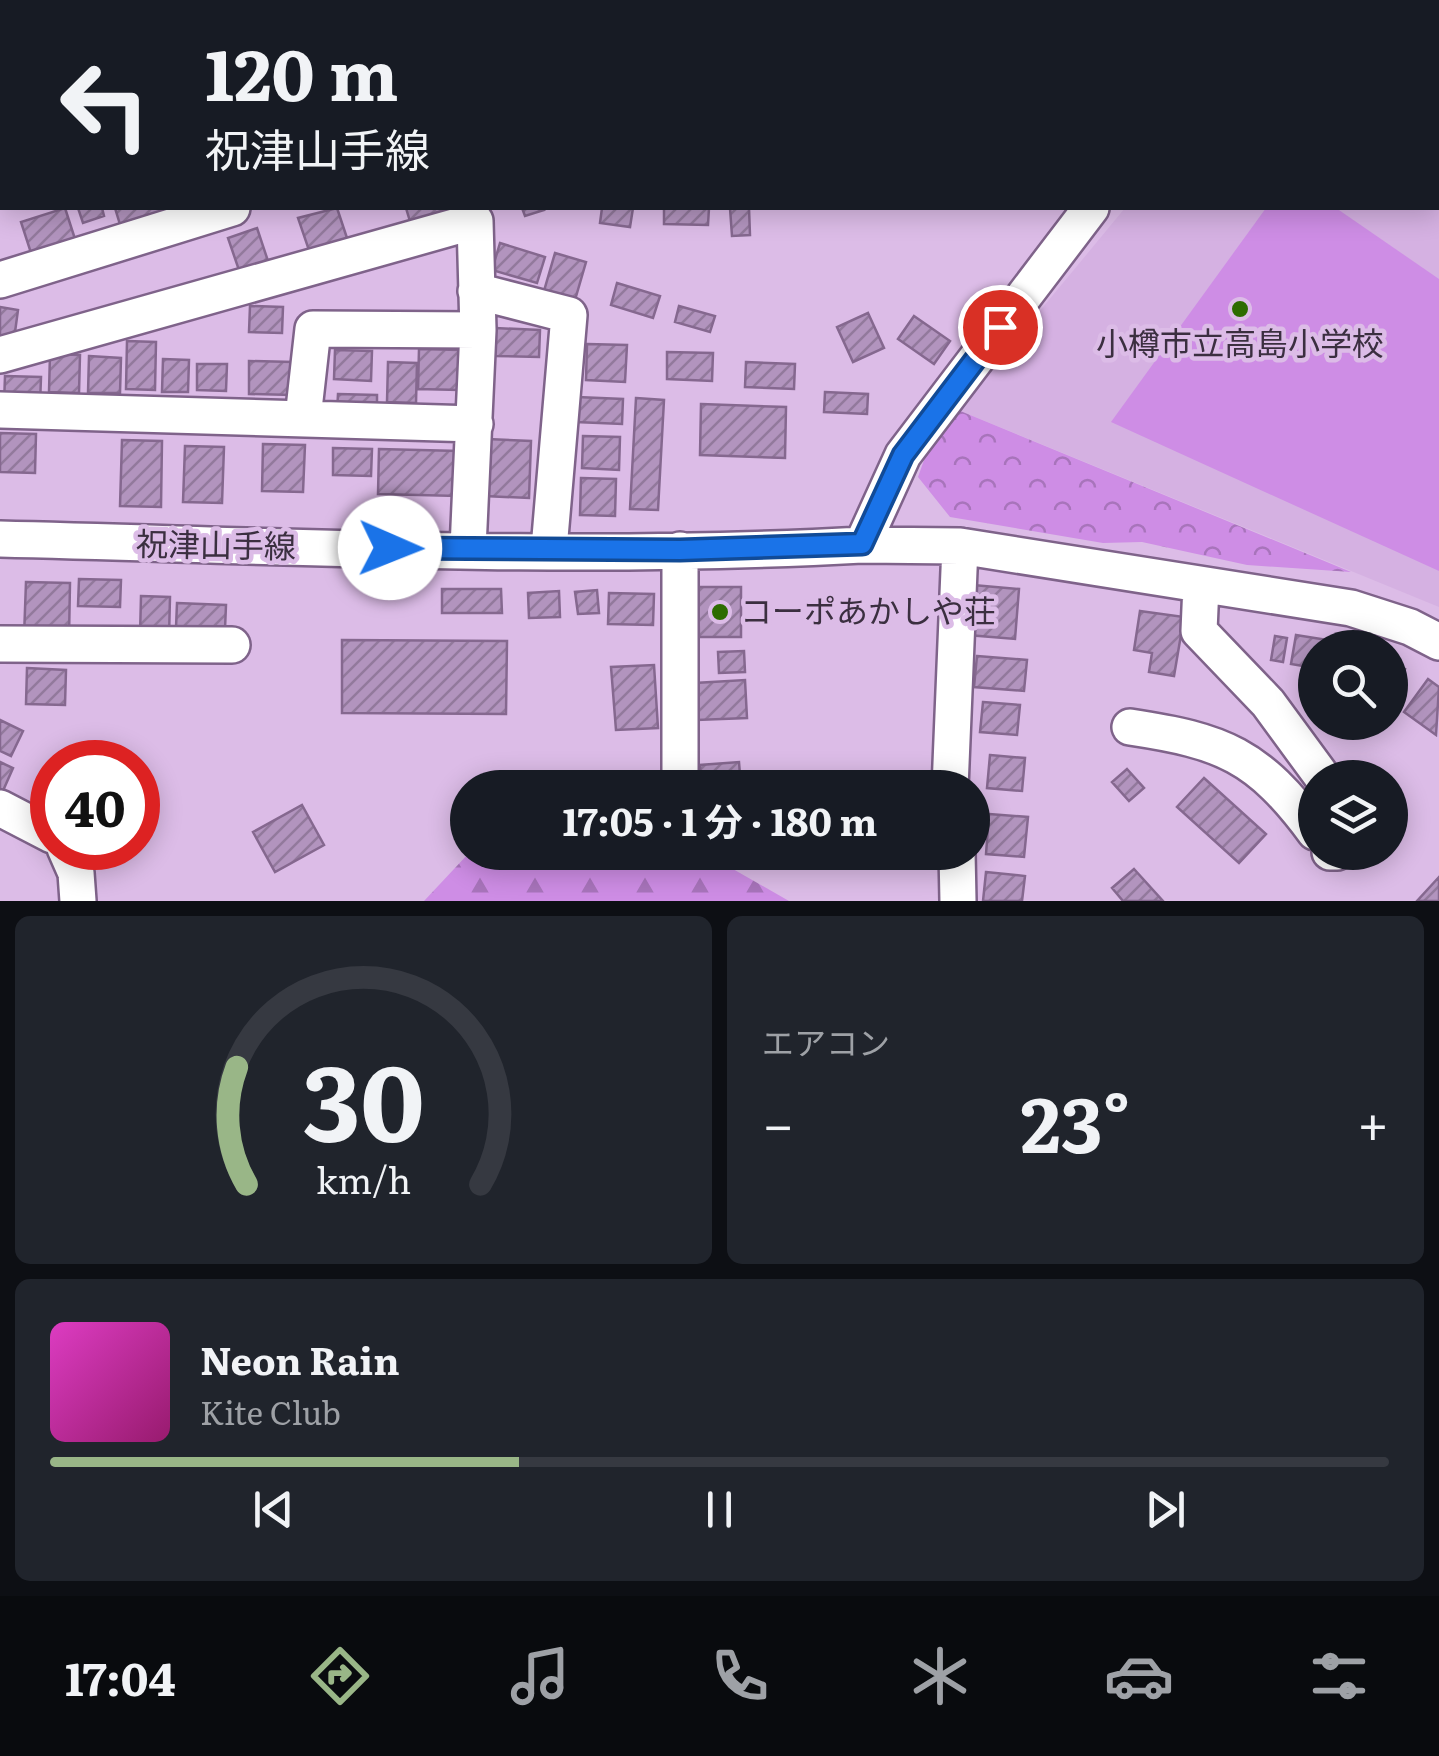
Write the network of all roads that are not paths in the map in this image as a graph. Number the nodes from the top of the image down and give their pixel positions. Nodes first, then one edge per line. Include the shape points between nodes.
1 (226, 210) edge
2 (1089, 210) edge
3 (0, 280) edge
4 (476, 291) junction
5 (478, 330) junction
6 (0, 354) edge
7 (0, 410) edge
8 (302, 418) junction
9 (476, 424) junction
10 (0, 539) edge
11 (862, 544) junction
12 (960, 546) junction
13 (468, 548) junction
14 (549, 549) junction
15 (680, 550) junction
16 (1201, 585) junction
17 (1439, 642) edge
18 (0, 644) edge
19 (232, 645) dead end
20 (1130, 727) dead end
21 (1310, 760) edge
22 (680, 770) edge
23 (951, 770) edge
24 (0, 808) edge
25 (1298, 809) edge
26 (30, 824) edge
27 (74, 870) edge
28 (957, 870) edge
29 (78, 901) edge
30 (958, 901) edge

1 - 3 street
2 - 11 street via 903,455
4 - 5 street
4 - 6 street via 475,221
4 - 14 street via 569,315
5 - 8 street via 313,329
5 - 9 street
7 - 8 street
8 - 9 street
9 - 13 street
10 - 13 street, 祝津山手線
11 - 12 street, 祝津山手線
11 - 15 street, 祝津山手線
12 - 16 street, 祝津山手線
12 - 23 street
13 - 14 street, 祝津山手線
14 - 15 street, 祝津山手線
15 - 22 street
16 - 17 street, 祝津山手線 via 1350,608
16 - 21 street via 1200,631 1268,703
18 - 19 street
20 - 25 street via 1195,737 1246,759
24 - 26 street
27 - 29 street
28 - 30 street

